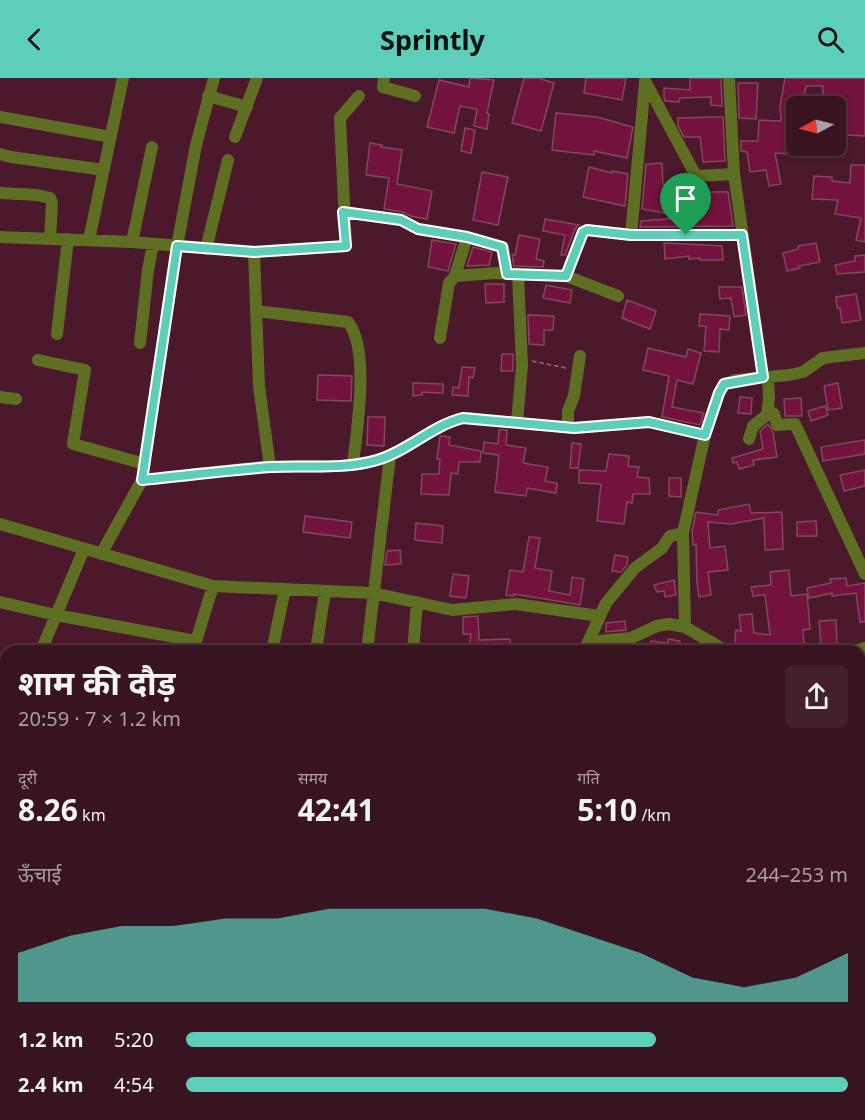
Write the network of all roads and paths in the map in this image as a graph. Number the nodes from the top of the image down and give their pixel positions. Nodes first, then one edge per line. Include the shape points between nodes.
1 (123, 78) edge
2 (214, 78) edge
3 (258, 78) edge
4 (384, 78) edge
5 (729, 78) edge
6 (645, 80) edge
7 (208, 96) junction
8 (359, 96) dead end
9 (415, 96) dead end
10 (247, 107) junction
11 (0, 117) edge
12 (111, 136) junction
13 (235, 137) dead end
14 (152, 147) dead end
15 (0, 154) edge
16 (228, 160) dead end
17 (104, 170) junction
18 (734, 174) junction
19 (0, 193) edge
20 (343, 212) junction
21 (631, 235) junction
22 (742, 235) junction
23 (0, 237) edge
24 (467, 237) junction
25 (50, 239) junction
26 (68, 239) junction
27 (89, 240) junction
28 (132, 242) junction
29 (153, 244) junction
30 (177, 246) junction
31 (206, 249) junction
32 (254, 252) junction
33 (512, 274) junction
34 (455, 276) junction
35 (566, 276) junction
36 (618, 296) dead end
37 (256, 311) junction
38 (57, 334) dead end
39 (440, 338) dead end
40 (140, 343) dead end
41 (865, 353) edge
42 (580, 356) dead end
43 (522, 359) junction
44 (38, 360) dead end
45 (577, 370) junction
46 (765, 377) junction
47 (0, 397) edge
48 (16, 399) dead end
49 (768, 410) junction
50 (517, 422) junction
51 (568, 428) junction
52 (705, 435) junction
53 (749, 439) dead end
54 (390, 456) junction
55 (145, 464) junction
56 (353, 464) junction
57 (270, 467) junction
58 (142, 480) junction
59 (0, 524) edge
60 (683, 533) junction
61 (84, 549) junction
62 (101, 554) junction
63 (865, 574) edge
64 (213, 585) junction
65 (285, 589) junction
66 (325, 591) junction
67 (373, 593) junction
68 (0, 602) edge
69 (417, 602) junction
70 (56, 615) junction
71 (599, 616) junction
72 (686, 627) junction
73 (44, 645) edge
74 (191, 645) edge
75 (195, 645) edge
76 (273, 645) edge
77 (317, 645) edge
78 (368, 645) edge
79 (413, 645) edge
80 (587, 645) edge
81 (596, 645) edge
82 (716, 645) edge

1 - 12 street
2 - 7 street
3 - 10 street
4 - 9 street via 383,87
5 - 18 street
6 - 18 street via 696,176
6 - 21 street
7 - 10 street
7 - 30 street
8 - 20 street via 340,118
10 - 13 street
11 - 12 street
12 - 17 street
14 - 28 street
15 - 17 street
16 - 31 street
17 - 27 street
18 - 22 street
19 - 25 street via 50,198
20 - 24 street via 401,220 418,229
20 - 32 street via 346,246
21 - 22 street
21 - 35 street via 585,230
22 - 46 street
23 - 25 street
24 - 33 street via 502,247
24 - 34 street
25 - 26 street
26 - 27 street
26 - 38 street
27 - 28 street
28 - 29 street
29 - 30 street
29 - 40 street
30 - 31 street
30 - 55 street
31 - 32 street
32 - 37 street
33 - 34 street
33 - 35 street
33 - 43 street
34 - 39 street via 449,283
35 - 36 street
37 - 56 street via 342,321 352,327 360,380
37 - 57 street via 259,386
41 - 46 street via 823,358 803,372
42 - 45 street
43 - 45 path
43 - 50 street
44 - 55 street via 85,370 73,444
45 - 51 street
46 - 49 street
46 - 52 street via 724,384
47 - 48 street
49 - 53 street via 753,426
49 - 63 street via 774,414 777,425 795,424
50 - 51 street
50 - 54 street via 463,418 428,432
51 - 52 street via 649,422
52 - 60 street
54 - 56 street
54 - 67 street
55 - 58 street
56 - 57 street
57 - 58 street
58 - 62 street
59 - 61 street
60 - 71 street via 670,536 662,548 635,568
60 - 72 street
61 - 62 street
61 - 70 street
62 - 64 street
64 - 65 street
64 - 75 street
65 - 66 street
65 - 76 street
66 - 67 street
66 - 77 street
67 - 69 street
67 - 78 street
68 - 70 street
69 - 71 street via 452,610 516,604
69 - 79 street
70 - 73 street
70 - 74 street
71 - 80 street
72 - 81 street via 657,626 631,638
72 - 82 street

